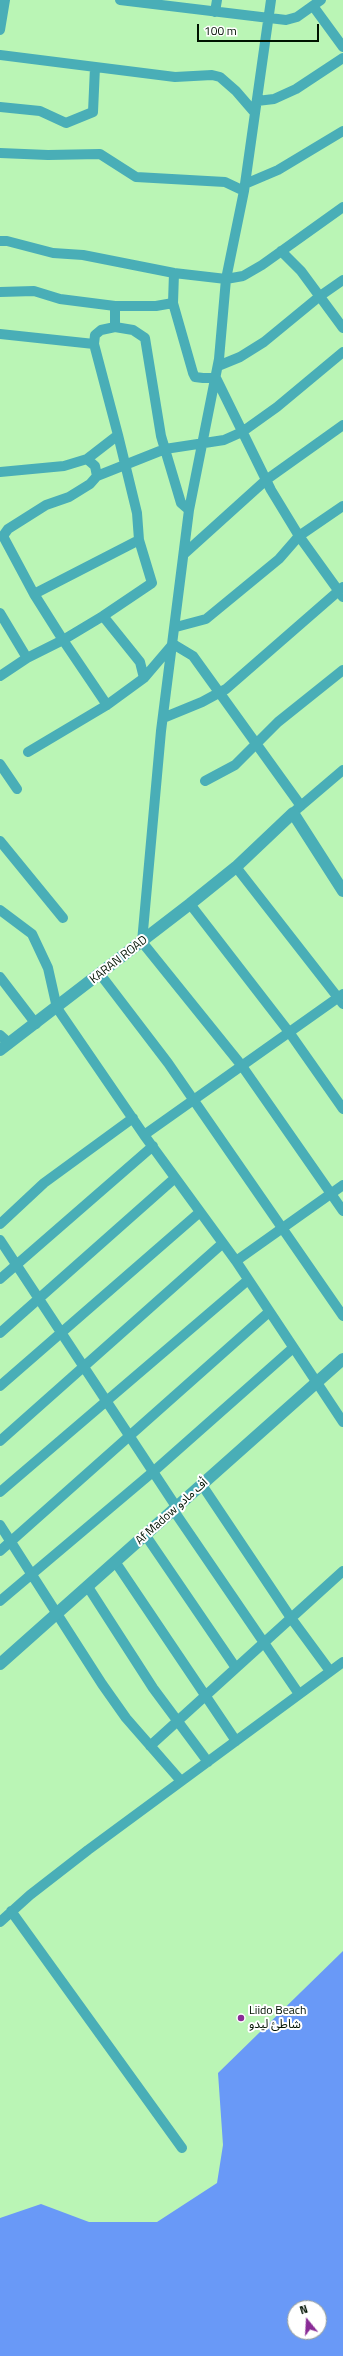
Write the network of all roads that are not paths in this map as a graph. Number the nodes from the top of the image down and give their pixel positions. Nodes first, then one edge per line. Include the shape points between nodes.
1 (5, 0) edge
2 (120, 0) edge
3 (217, 0) edge
4 (271, 0) edge
5 (163, 3) edge
6 (317, 3) edge
7 (215, 12) junction
8 (269, 17) junction
9 (0, 30) edge
10 (343, 47) edge
11 (0, 55) edge
12 (343, 58) edge
13 (95, 67) junction
14 (257, 101) junction
15 (0, 107) edge
16 (255, 113) junction
17 (343, 131) edge
18 (0, 153) edge
19 (245, 188) junction
20 (343, 207) edge
21 (0, 241) edge
22 (282, 251) junction
23 (174, 273) junction
24 (226, 279) junction
25 (343, 280) edge
26 (0, 292) edge
27 (320, 296) junction
28 (173, 303) junction
29 (115, 306) junction
30 (115, 327) junction
31 (343, 328) edge
32 (0, 334) edge
33 (94, 344) junction
34 (343, 352) edge
35 (218, 366) junction
36 (216, 378) junction
37 (343, 425) edge
38 (242, 432) junction
39 (118, 436) junction
40 (202, 444) junction
41 (165, 449) junction
42 (87, 459) junction
43 (125, 465) junction
44 (0, 472) edge
45 (96, 476) junction
46 (266, 480) junction
47 (343, 506) edge
48 (189, 510) junction
49 (299, 536) junction
50 (139, 540) junction
51 (184, 554) junction
52 (341, 591) edge
53 (34, 594) junction
54 (0, 613) edge
55 (103, 616) junction
56 (176, 627) junction
57 (63, 640) junction
58 (173, 644) junction
59 (27, 658) junction
60 (343, 670) edge
61 (0, 676) edge
62 (144, 678) junction
63 (218, 693) junction
64 (107, 705) junction
65 (163, 718) junction
66 (256, 744) junction
67 (28, 752) dead end
68 (0, 764) edge
69 (343, 770) edge
70 (206, 781) dead end
71 (17, 789) dead end
72 (297, 809) junction
73 (0, 842) edge
74 (236, 867) junction
75 (343, 891) edge
76 (190, 904) junction
77 (0, 910) edge
78 (63, 918) dead end
79 (142, 942) junction
80 (100, 974) junction
81 (0, 977) edge
82 (342, 999) edge
83 (57, 1008) junction
84 (36, 1024) junction
85 (290, 1032) junction
86 (3, 1043) edge
87 (242, 1066) junction
88 (193, 1100) junction
89 (343, 1109) edge
90 (133, 1118) junction
91 (144, 1135) junction
92 (153, 1146) junction
93 (175, 1178) junction
94 (343, 1185) edge
95 (331, 1193) junction
96 (200, 1212) junction
97 (343, 1212) edge
98 (0, 1224) edge
99 (282, 1228) junction
100 (0, 1240) edge
101 (223, 1244) junction
102 (236, 1261) junction
103 (16, 1265) junction
104 (0, 1279) edge
105 (248, 1280) junction
106 (39, 1298) junction
107 (269, 1312) junction
108 (343, 1316) edge
109 (0, 1333) edge
110 (61, 1333) junction
111 (293, 1348) junction
112 (343, 1360) edge
113 (84, 1367) junction
114 (316, 1383) junction
115 (0, 1386) edge
116 (106, 1401) junction
117 (343, 1422) edge
118 (129, 1436) junction
119 (0, 1441) edge
120 (153, 1472) junction
121 (202, 1485) junction
122 (0, 1492) edge
123 (175, 1510) junction
124 (0, 1525) edge
125 (146, 1536) junction
126 (10, 1541) junction
127 (0, 1551) edge
128 (116, 1563) junction
129 (343, 1571) edge
130 (31, 1573) junction
131 (88, 1587) junction
132 (0, 1601) edge
133 (58, 1615) junction
134 (290, 1618) junction
135 (262, 1644) junction
136 (343, 1662) edge
137 (0, 1664) edge
138 (236, 1668) junction
139 (330, 1671) junction
140 (299, 1694) junction
141 (206, 1695) junction
142 (178, 1721) junction
143 (236, 1741) junction
144 (150, 1746) junction
145 (208, 1762) junction
146 (181, 1782) junction
147 (11, 1911) junction
148 (0, 1922) edge
149 (182, 2148) dead end

1 - 9 street
2 - 5 street
3 - 7 street
4 - 8 street
5 - 7 street
6 - 8 street via 297,17 286,20
6 - 10 street
7 - 8 street
8 - 14 street
11 - 13 street
12 - 14 street via 296,89 274,99
13 - 15 street via 94,112 66,123 40,111
13 - 16 street via 175,77 220,77
14 - 16 street
16 - 19 street
17 - 19 street
18 - 19 street via 100,154 136,177 225,182
19 - 24 street
20 - 22 street
21 - 23 street via 7,240 53,253 83,255
22 - 24 street via 243,276
22 - 27 street via 301,270
23 - 24 street
23 - 28 street
24 - 35 street
25 - 27 street
26 - 29 street via 34,291 60,299
27 - 31 street
27 - 35 street via 264,342 240,357
28 - 29 street via 156,306
28 - 36 street via 195,377
29 - 30 street
30 - 33 street via 101,330 95,335
30 - 41 street via 133,330 146,338
32 - 33 street
33 - 39 street
34 - 38 street via 277,407
35 - 36 street
36 - 38 street
36 - 40 street
37 - 46 street
38 - 40 street via 224,440
38 - 46 street
39 - 42 street
39 - 43 street
40 - 41 street
40 - 48 street
41 - 43 street
41 - 48 street via 181,502
42 - 44 street via 64,466
42 - 45 street via 95,466
43 - 45 street
43 - 50 street via 137,514
45 - 53 street via 90,484 69,497 46,505 4,532 5,541
46 - 49 street
46 - 51 street
47 - 49 street
48 - 51 street
49 - 52 street
49 - 56 street via 278,559 206,619
50 - 53 street
50 - 55 street via 152,584
51 - 56 street
52 - 63 street
53 - 57 street
54 - 59 street
55 - 57 street
55 - 62 street via 140,662
56 - 58 street
57 - 59 street
57 - 64 street
58 - 62 street
58 - 63 street via 193,656
58 - 65 street
59 - 61 street
60 - 66 street via 278,722
62 - 64 street
63 - 65 street
63 - 66 street
64 - 67 street
65 - 79 street
66 - 70 street via 235,765
66 - 72 street
68 - 71 street
69 - 72 street
72 - 74 street, KARAN ROAD
72 - 75 street
73 - 78 street
74 - 76 street, KARAN ROAD
74 - 82 street
76 - 79 street, KARAN ROAD
76 - 85 street
77 - 83 street via 32,934 48,968
79 - 80 street, KARAN ROAD
79 - 87 street
80 - 83 street, KARAN ROAD
80 - 88 street
81 - 84 street
82 - 85 street
83 - 84 street, KARAN ROAD
83 - 90 street
84 - 86 street, KARAN ROAD
85 - 87 street
85 - 89 street
87 - 88 street
87 - 95 street
88 - 91 street
88 - 99 street
90 - 91 street
90 - 98 street via 44,1182
91 - 92 street
92 - 93 street
92 - 103 street
93 - 96 street
93 - 106 street
94 - 95 street
95 - 97 street
95 - 99 street
96 - 101 street
96 - 110 street
99 - 102 street
99 - 108 street
100 - 103 street
101 - 102 street
101 - 113 street
102 - 105 street
103 - 104 street
103 - 106 street
105 - 107 street
105 - 116 street
106 - 109 street
106 - 110 street
107 - 111 street
107 - 118 street
110 - 113 street
110 - 115 street
111 - 114 street
111 - 120 street
112 - 114 street, Af Madow أف مادو
113 - 116 street
113 - 119 street
114 - 117 street
114 - 121 street, Af Madow أف مادو
116 - 118 street
116 - 122 street
118 - 120 street
118 - 126 street
120 - 123 street
120 - 130 street
121 - 123 street, Af Madow أف مادو
121 - 134 street
123 - 125 street, Af Madow أف مادو
123 - 135 street
124 - 126 street
125 - 128 street, Af Madow أف مادو
125 - 138 street
126 - 127 street
126 - 130 street
128 - 131 street, Af Madow أف مادو
128 - 141 street
129 - 134 street
130 - 132 street
130 - 133 street
131 - 133 street, Af Madow أف مادو
131 - 142 street via 153,1688
133 - 137 street, Af Madow أف مادو
133 - 144 street via 102,1684
134 - 135 street
134 - 139 street
135 - 138 street
135 - 140 street
136 - 139 street
138 - 141 street
139 - 140 street
140 - 143 street
141 - 142 street
141 - 143 street
142 - 144 street
142 - 145 street
143 - 145 street
144 - 146 street
145 - 146 street
146 - 147 street via 88,1850
147 - 148 street
147 - 149 street

